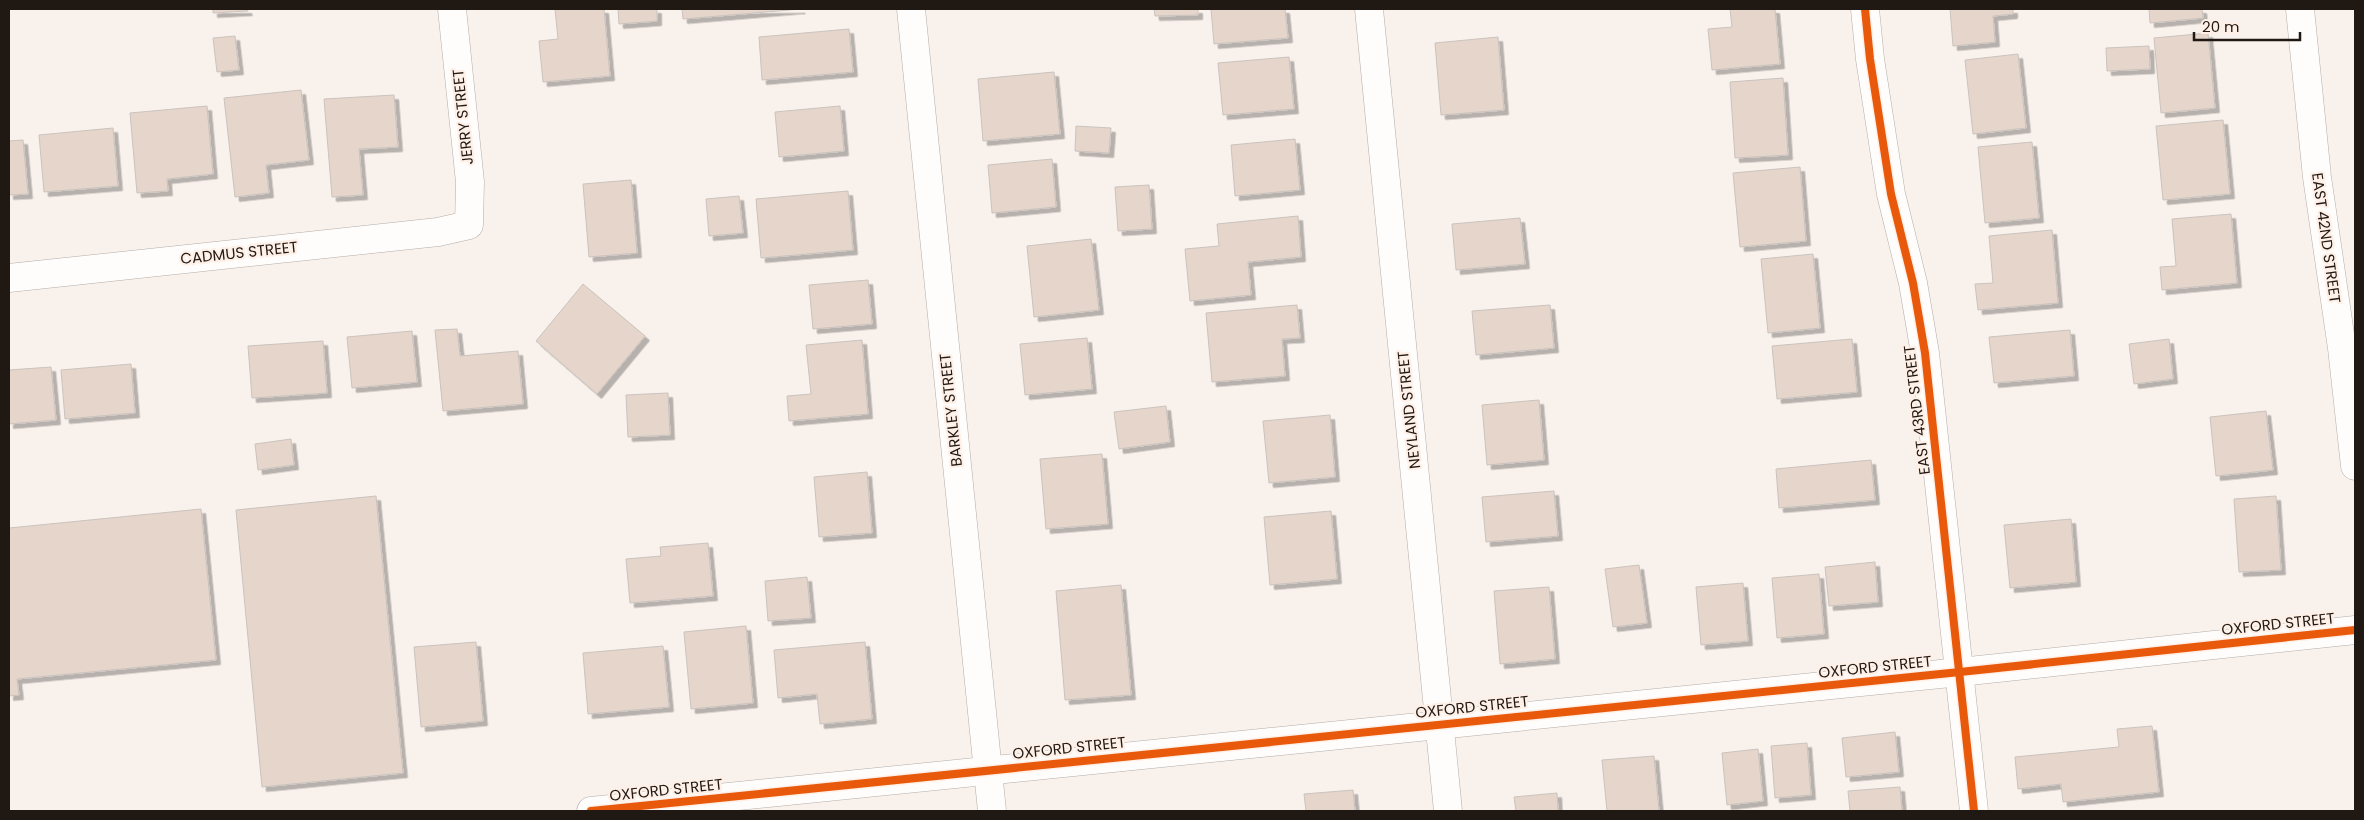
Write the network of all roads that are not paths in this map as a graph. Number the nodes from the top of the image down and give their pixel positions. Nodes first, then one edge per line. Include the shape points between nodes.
1 (452, 9) edge
2 (911, 9) edge
3 (1369, 9) edge
4 (1865, 9) edge
5 (2300, 9) edge
6 (469, 225) joint
7 (9, 278) edge
8 (2355, 466) edge
9 (2355, 630) edge
10 (1960, 672) junction
11 (1440, 724) junction
12 (988, 771) junction
13 (591, 811) edge
14 (992, 811) edge
15 (1448, 811) edge
16 (1974, 811) edge

1 - 6 street, JERRY STREET via 470,182
2 - 12 street, BARKLEY STREET
3 - 11 street, NEYLAND STREET
4 - 10 street, EAST 43RD STREET via 1891,194 1913,283 1925,352
5 - 8 street, EAST 42ND STREET via 2317,177
6 - 7 street, CADMUS STREET via 438,232
9 - 10 street, OXFORD STREET
10 - 11 street, OXFORD STREET
10 - 16 street, EAST 43RD STREET
11 - 12 street, OXFORD STREET
11 - 15 street, NEYLAND STREET
12 - 13 street, OXFORD STREET
12 - 14 street, BARKLEY STREET

